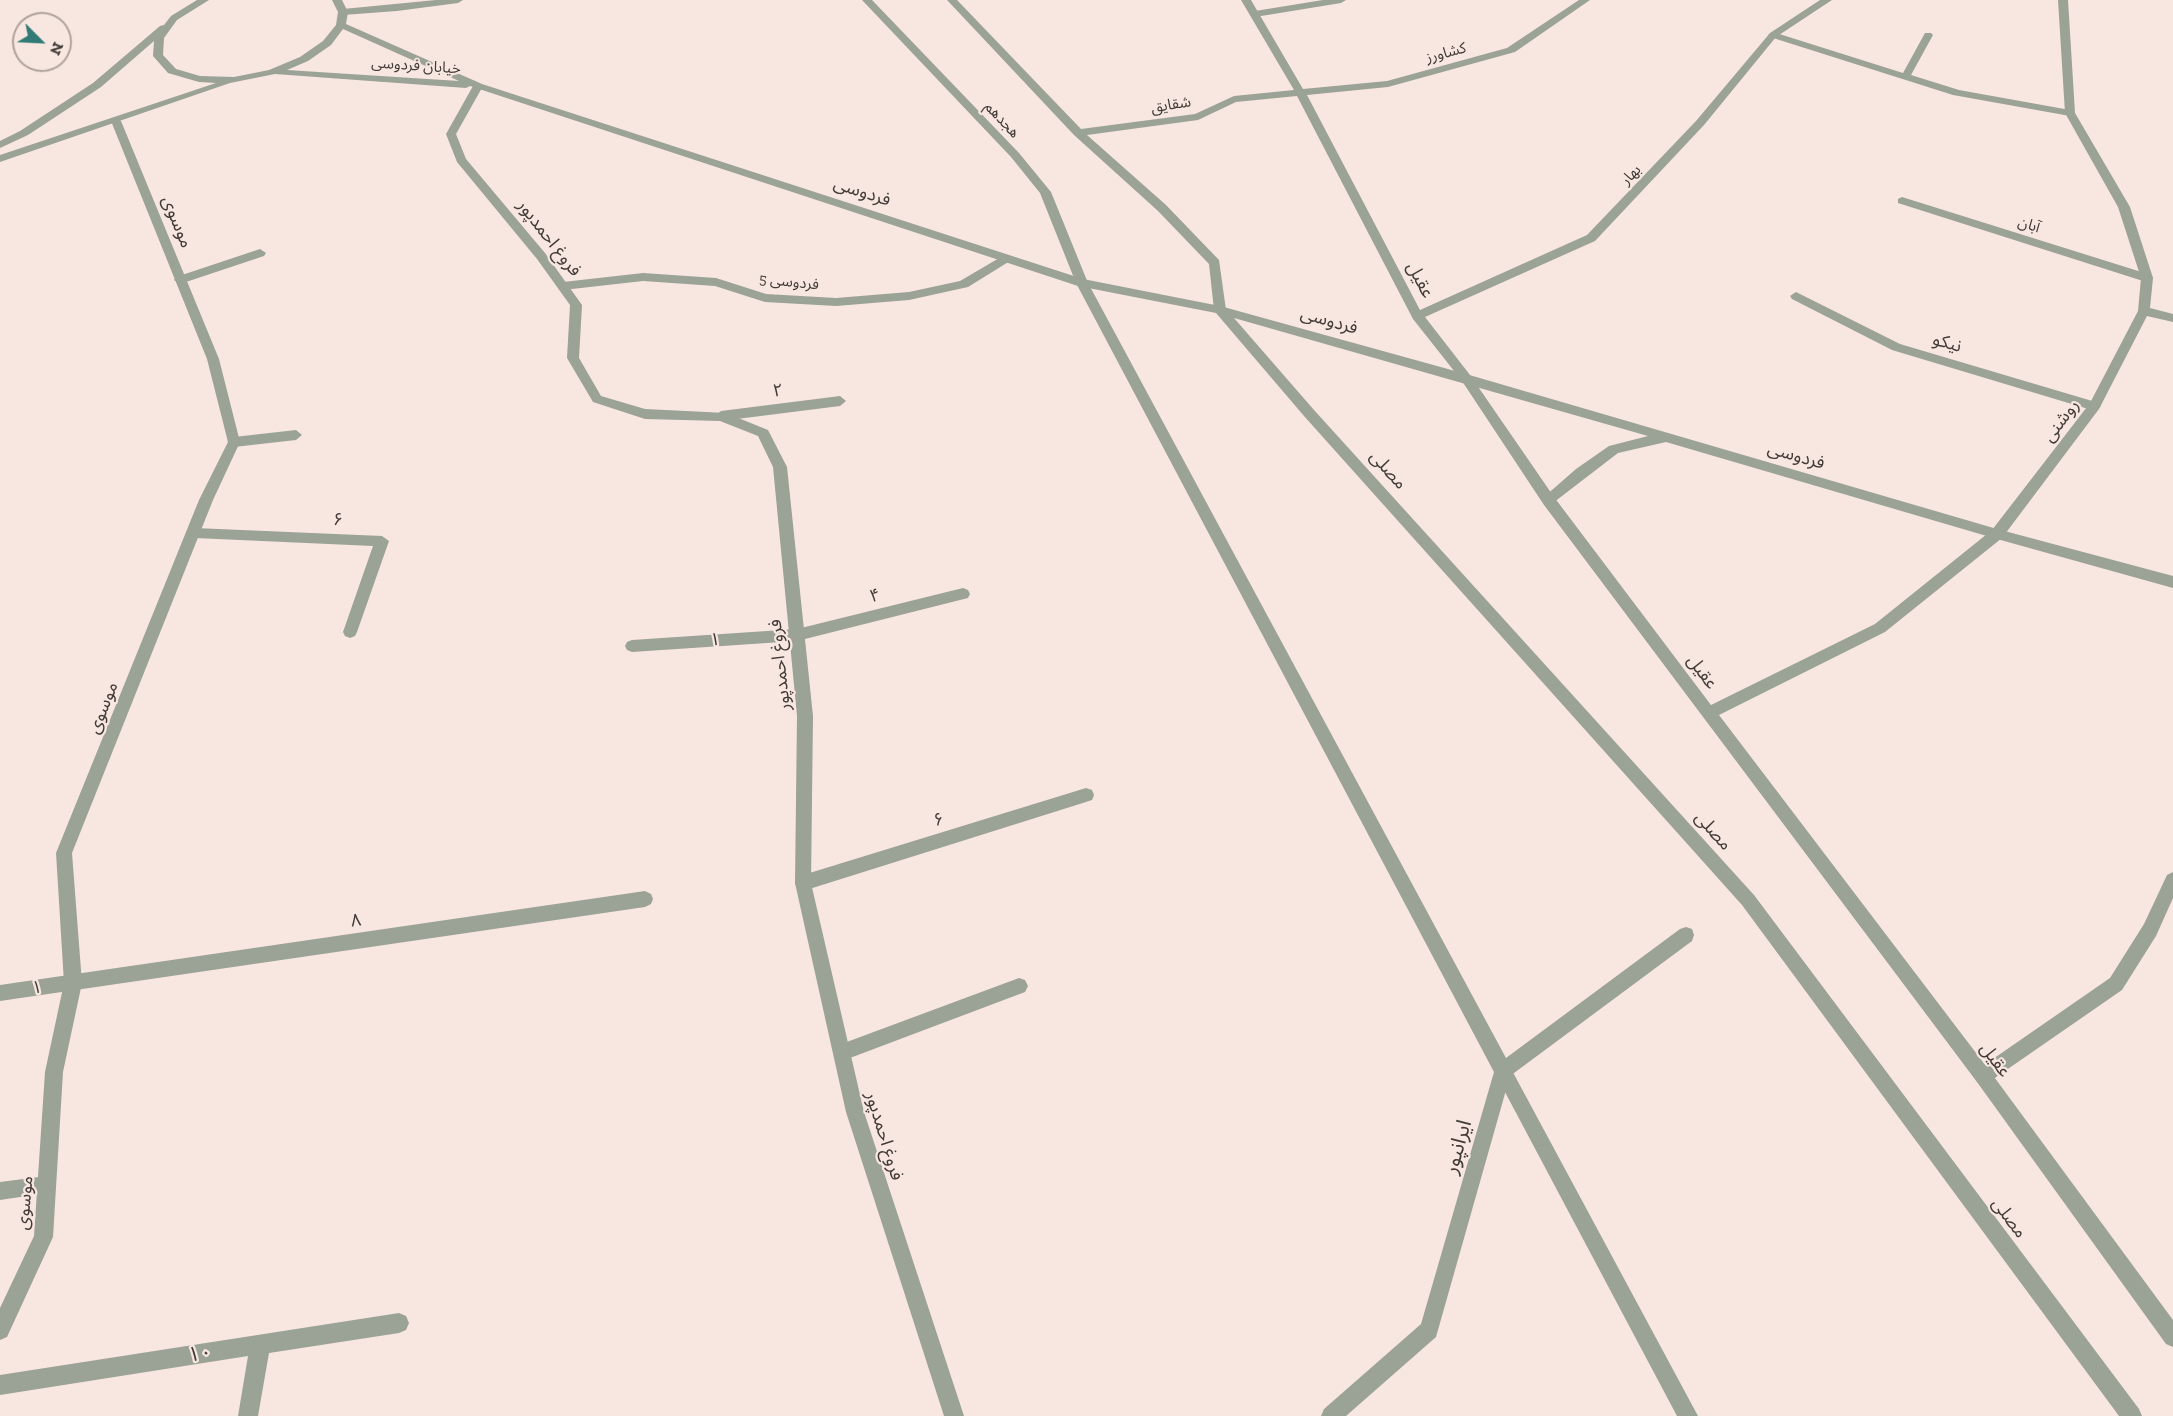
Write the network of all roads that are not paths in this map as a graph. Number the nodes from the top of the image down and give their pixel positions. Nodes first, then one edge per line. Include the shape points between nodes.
1 (200, 0) edge
2 (337, 0) edge
3 (458, 0) edge
4 (867, 0) edge
5 (952, 0) edge
6 (1246, 0) edge
7 (1341, 0) edge
8 (1584, 0) edge
9 (1827, 0) edge
10 (2063, 0) edge
11 (395, 4) edge
12 (343, 12) junction
13 (1255, 14) junction
14 (174, 18) junction
15 (341, 25) junction
16 (1928, 34) dead end
17 (1773, 35) junction
18 (272, 72) junction
19 (1905, 78) junction
20 (234, 80) junction
21 (478, 86) junction
22 (1300, 93) junction
23 (2070, 113) junction
24 (116, 121) junction
25 (1078, 133) junction
26 (0, 145) edge
27 (0, 159) edge
28 (1902, 201) dead end
29 (260, 253) dead end
30 (1006, 258) junction
31 (2147, 278) junction
32 (180, 280) junction
33 (1082, 283) junction
34 (563, 286) junction
35 (1796, 296) dead end
36 (1220, 310) junction
37 (2144, 311) junction
38 (1417, 316) junction
39 (2173, 318) edge
40 (1466, 378) junction
41 (840, 401) dead end
42 (2095, 406) junction
43 (722, 416) junction
44 (296, 435) dead end
45 (1665, 437) junction
46 (234, 442) junction
47 (1549, 501) junction
48 (195, 533) junction
49 (1997, 534) junction
50 (2173, 582) edge
51 (963, 594) dead end
52 (350, 632) dead end
53 (797, 635) junction
54 (632, 645) dead end
55 (1709, 713) junction
56 (1086, 795) dead end
57 (2173, 880) edge
58 (803, 883) junction
59 (645, 899) dead end
60 (1686, 935) dead end
61 (73, 983) junction
62 (1019, 986) dead end
63 (0, 993) edge
64 (842, 1052) junction
65 (1503, 1071) junction
66 (1983, 1076) junction
67 (47, 1185) junction
68 (0, 1191) edge
69 (399, 1323) dead end
70 (0, 1330) edge
71 (2173, 1337) edge
72 (260, 1345) junction
73 (0, 1385) edge
74 (248, 1416) edge
75 (954, 1416) edge
76 (1330, 1416) edge
77 (1688, 1416) edge
78 (2132, 1416) edge

1 - 14 street
2 - 12 street
3 - 11 street
4 - 33 street, هجدهم via 1015,155 1045,192
5 - 25 street
6 - 13 street, عقیل
7 - 13 street
8 - 22 street, کشاورز via 1511,50 1388,84
9 - 17 street, بهار
10 - 23 street, روشنی
11 - 12 street
12 - 15 street
13 - 22 street, عقیل
14 - 20 street via 159,38 158,56 172,71 199,79
14 - 26 street via 97,85
15 - 18 street via 312,54
15 - 21 street, خیابان فردوسی
16 - 19 street
17 - 19 street
17 - 38 street, بهار via 1700,123 1591,238
18 - 20 street
18 - 21 street, خیابان فردوسی
19 - 23 street via 1957,93
20 - 24 street
21 - 30 street, فردوسی
21 - 34 street, فروغ احمدپور via 452,134 462,160
22 - 25 street, شقایق via 1234,99 1198,117
22 - 38 street, عقیل
23 - 31 street, روشنی via 2124,207
24 - 27 street
24 - 32 street, موسوی
25 - 36 street via 1162,208 1215,263
28 - 31 street, آبان
29 - 32 street
30 - 33 street, فردوسی
30 - 34 street, 5 فردوسی via 964,284 909,296 836,302 765,298 716,282 644,277
31 - 37 street, روشنی
32 - 46 street, موسوی via 213,359
33 - 36 street, فردوسی
33 - 65 street, هجدهم
34 - 43 street, فروغ احمدپور via 576,305 573,358 597,399 645,414
35 - 42 street, نیکو via 1896,347
36 - 40 street, فردوسی
36 - 78 street, مصلی via 1748,900
37 - 39 street
37 - 42 street, روشنی
38 - 40 street, عقیل
40 - 45 street, فردوسی
40 - 47 street, عقیل
41 - 43 street, ۲
42 - 49 street, روشنی
43 - 53 street, فروغ احمدپور via 763,434 780,467
44 - 46 street
45 - 47 street via 1614,449
45 - 49 street, فردوسی
46 - 48 street, موسوی
47 - 55 street, عقیل
48 - 52 street, ۶ via 382,541
48 - 61 street, موسوی via 64,853
49 - 50 street, فردوسی
49 - 55 street, روشنی via 1880,628
51 - 53 street, ۴
53 - 54 street, ۱
53 - 58 street, فروغ احمدپور via 805,716
55 - 66 street, عقیل
56 - 58 street, ۶
57 - 66 street via 2150,930 2116,984
58 - 64 street, فروغ احمدپور
59 - 61 street, ۸
60 - 65 street
61 - 63 street, ۱
61 - 67 street, موسوی via 54,1072
62 - 64 street
64 - 75 street, فروغ احمدپور via 855,1112
65 - 76 street, ایرانپور via 1429,1330
65 - 77 street, هجدهم
66 - 71 street, عقیل
67 - 68 street
67 - 70 street, موسوی via 43,1237
69 - 72 street, ۱۰
72 - 73 street, ۱۰
72 - 74 street

